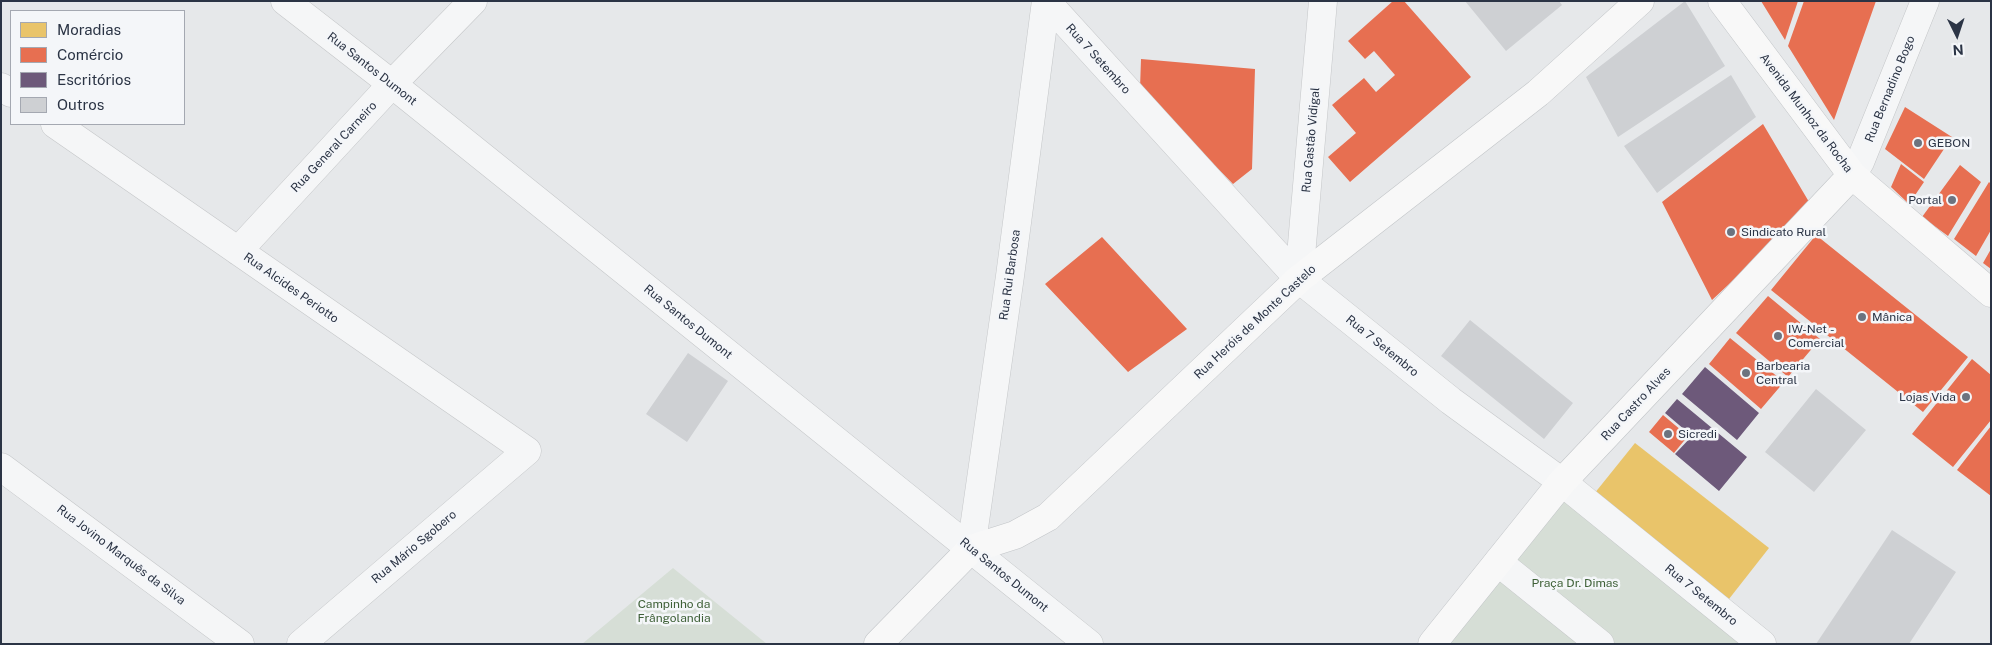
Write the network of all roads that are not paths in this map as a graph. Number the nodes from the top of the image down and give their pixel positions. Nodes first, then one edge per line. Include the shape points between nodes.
1 (285, 1) edge
2 (1046, 1) edge
3 (1323, 1) edge
4 (1640, 1) edge
5 (1722, 1) edge
6 (1925, 1) edge
7 (471, 2) edge
8 (392, 84) junction
9 (56, 125) edge
10 (1852, 175) junction
11 (238, 251) junction
12 (1299, 279) junction
13 (1991, 293) edge
14 (527, 451) joint
15 (1, 467) edge
16 (1562, 482) junction
17 (971, 549) junction
18 (1498, 562) junction
19 (240, 644) edge
20 (301, 644) edge
21 (878, 644) edge
22 (1089, 644) edge
23 (1432, 644) edge
24 (1600, 644) edge
25 (1762, 644) edge

1 - 8 street, Rua Santos Dumont
2 - 12 street, Rua 7 Setembro
2 - 17 street, Rua Rui Barbosa
3 - 12 street, Rua Gastão Vidigal
4 - 12 main road, Rua Heróis de Monte Castelo via 1538,93
5 - 10 main road, Avenida Munhoz da Rocha
6 - 10 street, Rua Bernadino Bogo
7 - 8 street, Rua General Carneiro
8 - 11 street, Rua General Carneiro
8 - 17 street, Rua Santos Dumont
9 - 11 street, Rua Alcides Periotto
10 - 13 main road, Avenida Munhoz da Rocha
10 - 16 main road, Rua Castro Alves
11 - 14 street, Rua Alcides Periotto
12 - 16 street, Rua 7 Setembro via 1451,401
12 - 17 main road, Rua Heróis de Monte Castelo via 1048,517 1015,535
14 - 20 street, Rua Mário Sgobero
15 - 19 street, Rua Jovino Marquês da Silva
16 - 18 main road, Rua Castro Alves
16 - 25 street, Rua 7 Setembro
17 - 21 main road, Rua Heróis de Monte Castelo
17 - 22 street, Rua Santos Dumont
18 - 23 main road, Rua Castro Alves
18 - 24 street

